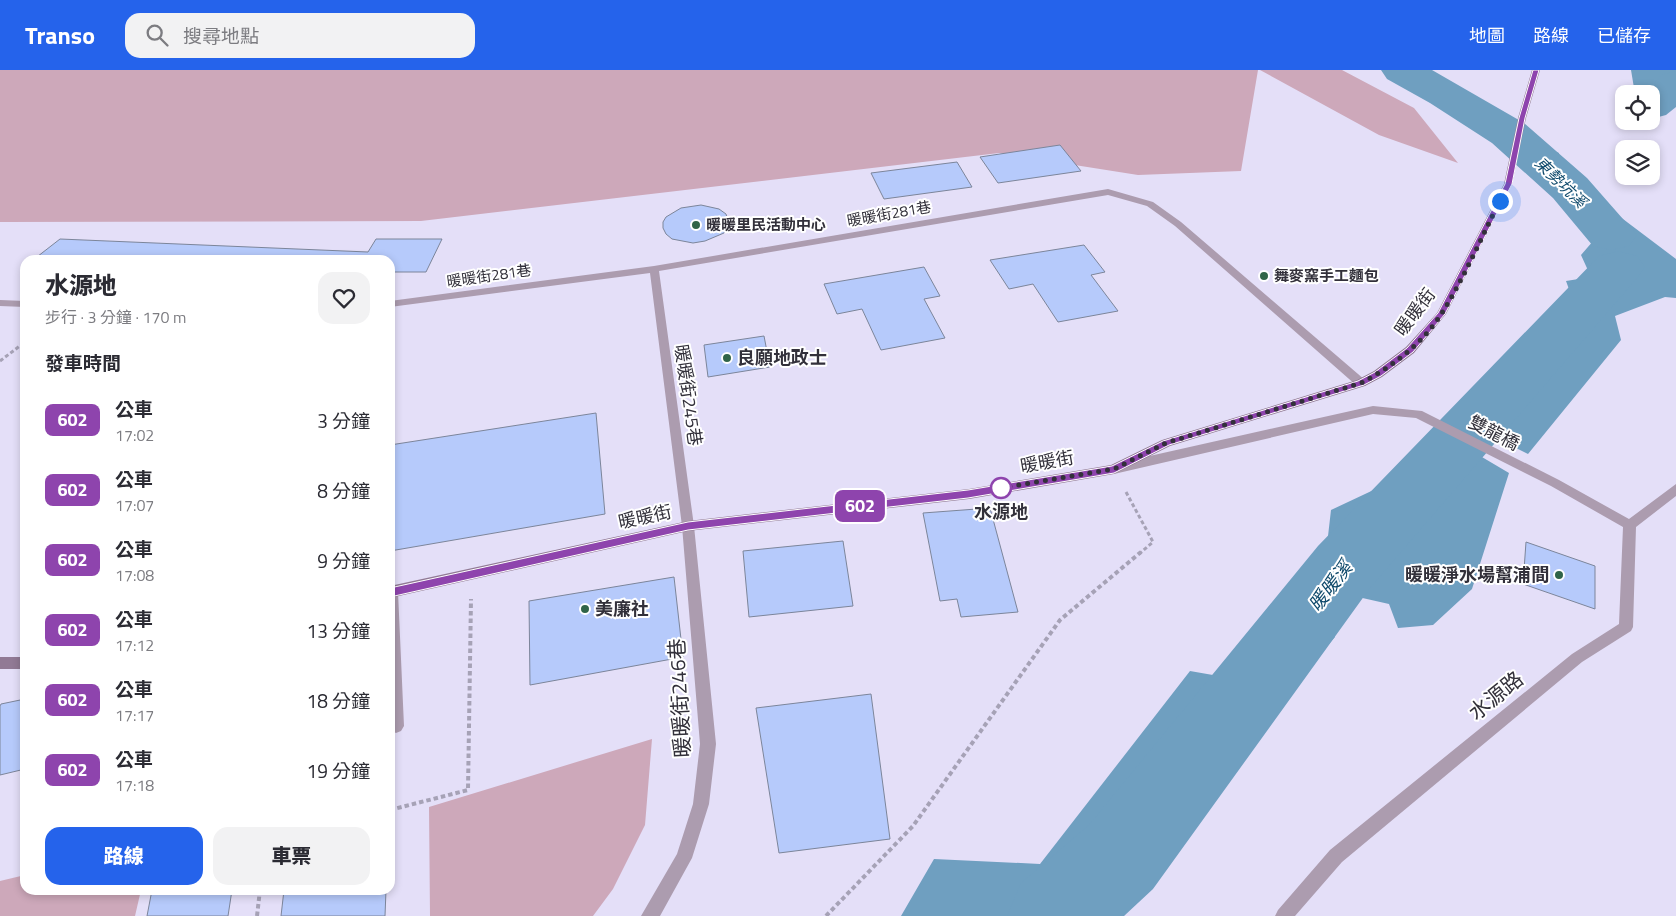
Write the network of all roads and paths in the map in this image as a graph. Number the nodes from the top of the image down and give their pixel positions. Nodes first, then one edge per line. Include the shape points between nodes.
1 (1536, 70) edge
2 (654, 269) junction
3 (0, 303) edge
4 (395, 303) edge
5 (20, 304) edge
6 (20, 346) edge
7 (0, 361) edge
8 (1361, 383) junction
9 (1114, 469) junction
10 (1676, 489) edge
11 (1630, 525) junction
12 (688, 526) junction
13 (471, 574) junction
14 (395, 591) edge
15 (0, 663) edge
16 (20, 663) edge
17 (395, 699) edge
18 (396, 726) dead end
19 (395, 809) edge
20 (259, 895) edge
21 (257, 916) edge
22 (650, 916) edge
23 (826, 916) edge
24 (1284, 916) edge

1 - 8 street, 暖暖街 via 1508,184 1441,314 1410,350
2 - 4 street, 暖暖街281巷
2 - 8 street, 暖暖街281巷 via 1108,192 1150,204 1178,224
2 - 12 street, 暖暖街245巷
3 - 5 street
6 - 7 path
8 - 9 street, 暖暖街 via 1166,443
9 - 11 street, 雙龍橋 via 1373,410 1418,414
9 - 12 street, 暖暖街 via 968,494
9 - 23 path via 1153,542 1060,620 913,826
10 - 11 street
11 - 24 street, 水源路 via 1626,626 1577,658 1336,856
12 - 13 street, 暖暖街
12 - 22 street, 暖暖街246巷 via 708,744 700,804 684,858
13 - 14 street, 暖暖街
13 - 19 path via 468,790
15 - 16 street
17 - 18 street
20 - 21 path

